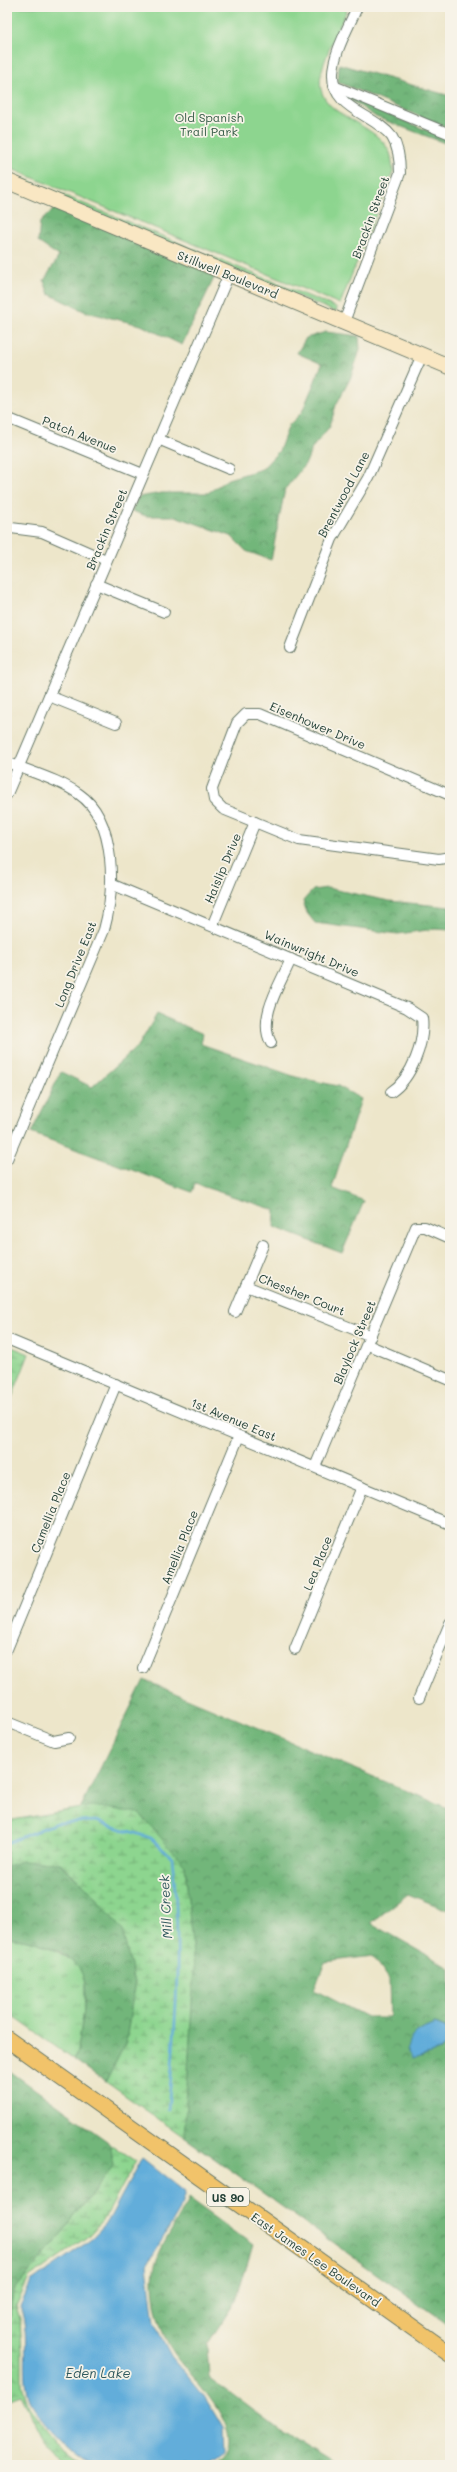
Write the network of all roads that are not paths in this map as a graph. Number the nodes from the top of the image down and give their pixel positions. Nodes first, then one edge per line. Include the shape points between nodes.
1 (358, 7) edge
2 (334, 86) junction
3 (450, 134) edge
4 (7, 181) edge
5 (229, 274) junction
6 (344, 322) junction
7 (422, 355) junction
8 (450, 367) edge
9 (7, 418) edge
10 (158, 439) junction
11 (229, 469) dead end
12 (143, 474) junction
13 (11, 528) dead end
14 (106, 560) junction
15 (96, 584) junction
16 (164, 612) dead end
17 (290, 648) dead end
18 (48, 696) junction
19 (116, 723) dead end
20 (7, 762) edge
21 (18, 767) junction
22 (7, 794) edge
23 (450, 795) edge
24 (255, 822) junction
25 (450, 857) edge
26 (111, 884) junction
27 (213, 924) junction
28 (291, 959) junction
29 (272, 1043) dead end
30 (391, 1092) dead end
31 (7, 1159) edge
32 (450, 1238) edge
33 (263, 1245) dead end
34 (246, 1286) junction
35 (235, 1312) dead end
36 (7, 1339) edge
37 (370, 1340) junction
38 (450, 1380) edge
39 (116, 1384) junction
40 (239, 1436) junction
41 (315, 1467) junction
42 (362, 1486) junction
43 (450, 1524) edge
44 (450, 1622) edge
45 (7, 1649) edge
46 (296, 1649) dead end
47 (143, 1668) dead end
48 (419, 1698) dead end
49 (7, 1722) edge
50 (69, 1738) dead end
51 (7, 2039) edge
52 (450, 2354) edge

1 - 2 street via 334,62
2 - 3 street
2 - 6 street, Brackin Street via 346,104 383,128 393,138 400,160 397,186
4 - 5 street, Stillwell Boulevard
5 - 6 street, Stillwell Boulevard
5 - 10 street, Brackin Street
6 - 7 street, Stillwell Boulevard
7 - 8 street, Stillwell Boulevard
7 - 17 street, Brentwood Lane via 368,478 332,539
9 - 12 street, Patch Avenue
10 - 11 street
10 - 12 street, Brackin Street
12 - 14 street, Brackin Street
13 - 14 street via 42,532
14 - 15 street, Brackin Street
15 - 16 street
15 - 18 street, Brackin Street
18 - 19 street
18 - 21 street, Brackin Street
20 - 21 street, Long Drive East
21 - 22 street, Brackin Street
21 - 26 street, Long Drive East via 72,789 93,807 103,828 110,855
23 - 24 street, Eisenhower Drive via 260,714 246,714 237,723 212,789 214,800 223,809
24 - 25 street, Eisenhower Drive via 299,840 439,859
24 - 27 street, Haislip Drive
26 - 27 street, Wainwright Drive
26 - 31 street, Long Drive East via 106,922 100,941
27 - 28 street, Wainwright Drive
28 - 29 street via 266,1019 266,1034
28 - 30 street, Wainwright Drive via 407,1008 422,1018 424,1030 408,1076
32 - 37 street, Blaylock Street via 425,1227 416,1227
33 - 34 street, Chessher Court
34 - 35 street, Chessher Court
34 - 37 street, Chessher Court
36 - 39 street, 1st Avenue East
37 - 38 street, Chessher Court
37 - 41 street, Blaylock Street
39 - 40 street, 1st Avenue East
39 - 45 street, Camellia Place
40 - 41 street, 1st Avenue East
40 - 47 street, Amellia Place
41 - 42 street, 1st Avenue East
42 - 43 street, 1st Avenue East
42 - 46 street, Lea Place
44 - 48 street
49 - 50 street via 54,1741
51 - 52 main road, East James Lee Boulevard / US 90

